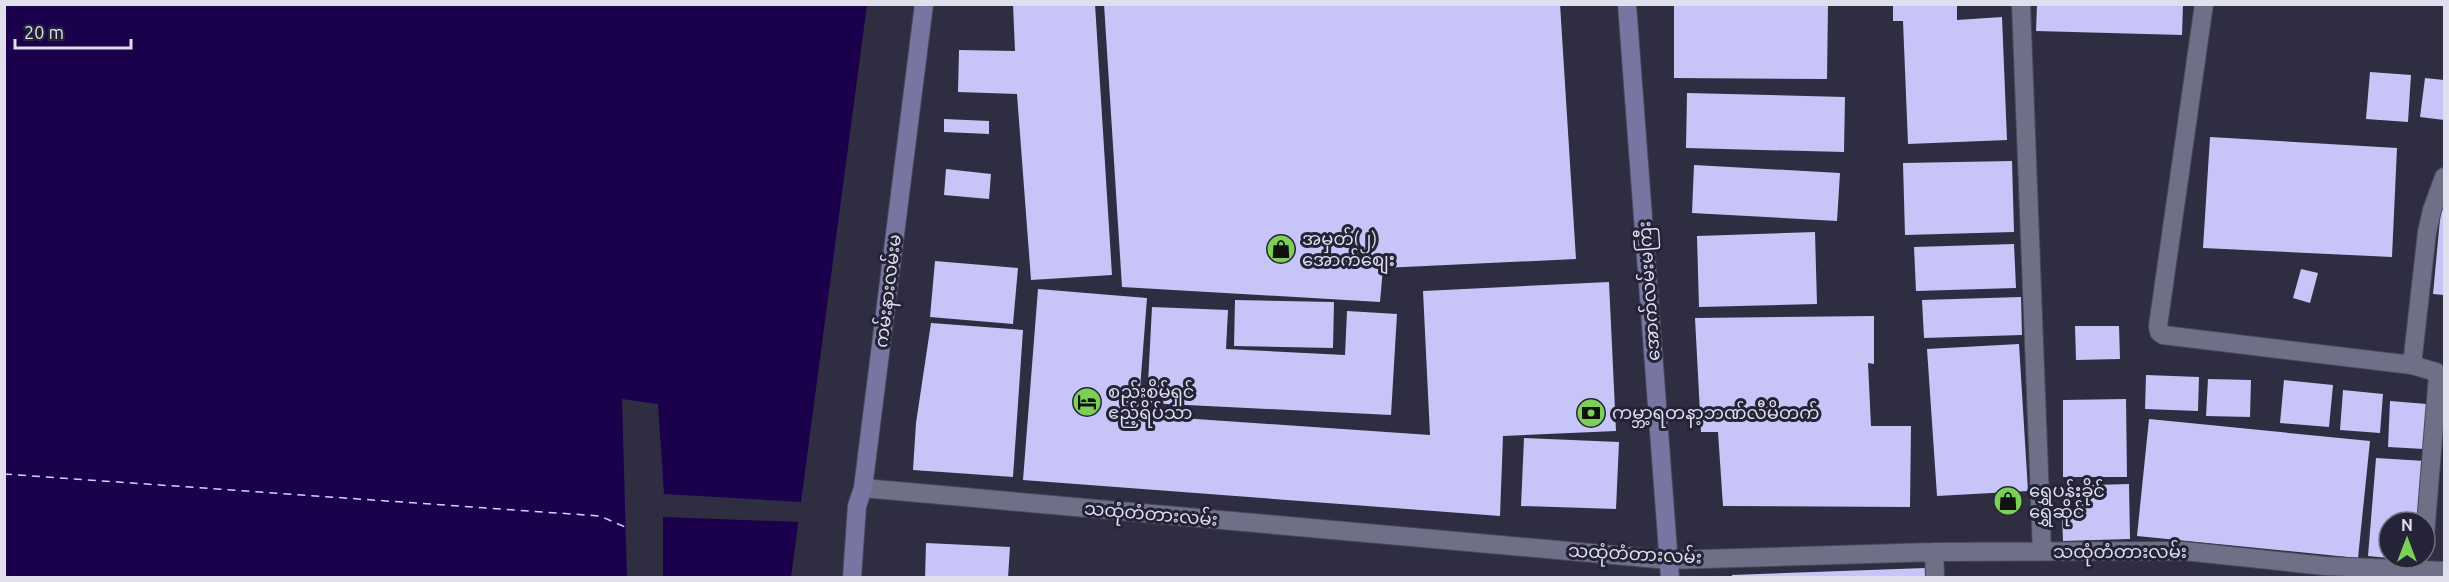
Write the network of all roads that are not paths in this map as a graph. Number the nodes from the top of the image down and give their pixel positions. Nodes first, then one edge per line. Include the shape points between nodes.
1 (924, 4) edge
2 (1627, 4) edge
3 (2021, 4) edge
4 (2204, 4) edge
5 (2445, 177) edge
6 (2412, 365) junction
7 (863, 488) junction
8 (2427, 510) edge
9 (2042, 551) junction
10 (1934, 552) junction
11 (2377, 568) edge
12 (1670, 569) edge
13 (2325, 572) edge
14 (852, 578) edge
15 (1935, 578) edge

1 - 7 main road, ကမ်းနားလမ်းမ
2 - 12 main road, အောက်လမ်းမကြီး
3 - 9 street
4 - 6 street via 2159,332
5 - 6 street via 2427,232
6 - 8 street via 2438,375
7 - 12 street, သထုံတံတားလမ်း
7 - 14 main road, ကမ်းနားလမ်းမ via 857,506
9 - 10 street, သထုံတံတားလမ်း
9 - 13 street, သထုံတံတားလမ်း via 2184,551
10 - 12 street, သထုံတံတားလမ်း
10 - 15 street
11 - 13 street, သထုံတံတားလမ်း

